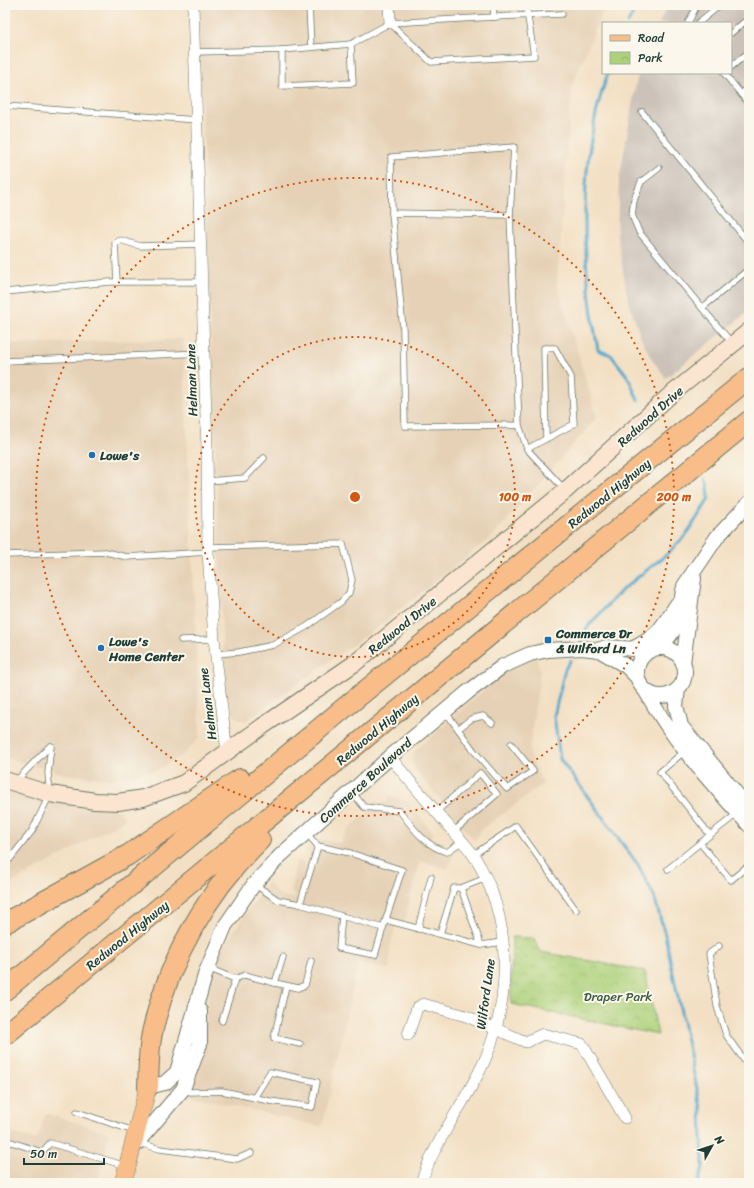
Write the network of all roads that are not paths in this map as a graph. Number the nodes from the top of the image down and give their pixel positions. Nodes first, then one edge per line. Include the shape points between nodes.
1 (193, 5) edge
2 (309, 5) edge
3 (389, 5) edge
4 (493, 5) edge
5 (526, 5) edge
6 (697, 5) edge
7 (720, 5) edge
8 (562, 14) dead end
9 (528, 16) junction
10 (494, 17) junction
11 (749, 18) edge
12 (688, 22) edge
13 (699, 22) edge
14 (390, 23) junction
15 (732, 32) edge
16 (351, 44) junction
17 (311, 48) junction
18 (282, 50) junction
19 (195, 52) junction
20 (749, 52) edge
21 (732, 66) edge
22 (725, 74) edge
23 (749, 87) edge
24 (741, 94) junction
25 (749, 104) edge
26 (5, 106) edge
27 (642, 112) dead end
28 (197, 120) junction
29 (659, 168) dead end
30 (392, 213) junction
31 (510, 215) junction
32 (201, 244) junction
33 (749, 244) edge
34 (749, 269) edge
35 (117, 282) junction
36 (202, 282) junction
37 (5, 292) edge
38 (702, 308) junction
39 (749, 331) edge
40 (733, 344) junction
41 (205, 353) junction
42 (5, 361) edge
43 (749, 378) edge
44 (749, 421) edge
45 (519, 425) junction
46 (546, 439) junction
47 (527, 449) junction
48 (264, 458) dead end
49 (208, 481) junction
50 (565, 491) junction
51 (749, 503) edge
52 (208, 549) junction
53 (5, 555) edge
54 (695, 571) junction
55 (682, 598) junction
56 (214, 638) junction
57 (181, 640) dead end
58 (632, 649) junction
59 (656, 649) junction
60 (599, 650) junction
61 (216, 654) junction
62 (683, 663) junction
63 (638, 678) junction
64 (678, 689) junction
65 (645, 690) junction
66 (343, 709) junction
67 (445, 711) junction
68 (492, 723) dead end
69 (458, 729) junction
70 (511, 744) dead end
71 (358, 745) junction
72 (686, 751) junction
73 (227, 753) junction
74 (390, 757) junction
75 (9, 781) edge
76 (351, 792) junction
77 (50, 794) junction
78 (744, 811) edge
79 (436, 812) junction
80 (749, 825) edge
81 (306, 832) junction
82 (453, 832) junction
83 (710, 836) junction
84 (461, 842) junction
85 (700, 843) junction
86 (318, 846) junction
87 (473, 855) junction
88 (5, 862) edge
89 (749, 865) edge
90 (668, 869) dead end
91 (431, 877) dead end
92 (486, 878) junction
93 (254, 884) junction
94 (461, 888) junction
95 (300, 904) junction
96 (576, 910) dead end
97 (342, 916) junction
98 (386, 920) junction
99 (5, 923) edge
100 (383, 928) junction
101 (418, 929) junction
102 (440, 934) junction
103 (504, 942) junction
104 (481, 945) junction
105 (719, 946) dead end
106 (283, 957) dead end
107 (311, 961) dead end
108 (208, 968) junction
109 (235, 979) junction
110 (275, 983) junction
111 (286, 986) junction
112 (5, 990) edge
113 (200, 997) junction
114 (222, 1021) dead end
115 (496, 1030) junction
116 (5, 1035) edge
117 (408, 1035) dead end
118 (300, 1044) dead end
119 (749, 1067) edge
120 (148, 1087) junction
121 (183, 1089) junction
122 (254, 1098) junction
123 (77, 1112) dead end
124 (625, 1118) dead end
125 (5, 1140) edge
126 (133, 1148) junction
127 (251, 1153) dead end
128 (749, 1179) edge
129 (424, 1181) edge
130 (123, 1183) edge
131 (744, 1183) edge

1 - 19 street, Helman Lane
2 - 17 lane
3 - 14 street
4 - 10 lane
5 - 9 lane
6 - 12 lane
7 - 13 lane
8 - 9 lane
9 - 10 lane
9 - 14 lane via 534,56 431,62
10 - 14 lane
11 - 15 lane
14 - 16 lane
16 - 17 lane
16 - 18 lane via 353,83 282,86
17 - 18 lane
18 - 19 lane
19 - 28 street, Helman Lane
20 - 21 lane
22 - 24 lane
23 - 24 lane
24 - 25 lane
26 - 28 lane
27 - 33 lane
28 - 32 street, Helman Lane
29 - 38 lane via 641,182 634,200 632,215 639,232
30 - 31 lane
30 - 31 lane via 391,157 514,147
30 - 45 lane via 403,330 405,426
31 - 45 lane
32 - 35 lane via 140,246 120,240 115,243
32 - 36 street, Helman Lane
34 - 38 lane
35 - 36 lane
35 - 37 lane
36 - 41 street, Helman Lane
38 - 40 lane
39 - 40 main road, Redwood Drive
40 - 50 main road, Redwood Drive via 668,397
41 - 42 lane
41 - 49 street, Helman Lane
43 - 66 highway, Redwood Highway
44 - 71 highway, Redwood Highway
45 - 47 lane
46 - 46 lane via 574,424 571,377 555,348 544,348
46 - 47 lane
47 - 50 lane
48 - 49 lane via 245,478
49 - 52 street, Helman Lane
50 - 73 main road, Redwood Drive via 355,663
51 - 54 street via 713,542
52 - 53 lane via 127,557 106,552
52 - 56 street, Helman Lane
52 - 61 lane via 343,544 352,580 349,593 341,602 306,628 273,645
54 - 55 street via 684,586
54 - 62 street
55 - 58 street via 670,618 657,632
55 - 59 street via 676,627
56 - 57 lane
56 - 61 street, Helman Lane
58 - 59 street, Commerce Boulevard
58 - 60 street, Commerce Boulevard via 606,647
59 - 62 street, Commerce Boulevard via 676,653
59 - 63 street via 639,660
60 - 63 street, Commerce Boulevard via 622,664
60 - 67 street, Commerce Boulevard via 548,650 516,660 468,692
61 - 73 street, Helman Lane
62 - 64 street via 684,680
63 - 65 street, Commerce Boulevard
64 - 65 street via 660,697 650,695
64 - 78 street via 676,706 681,726
65 - 72 street, Commerce Boulevard via 659,715
66 - 99 highway via 128,855
66 - 112 highway, Redwood Highway
67 - 69 lane
67 - 74 street, Commerce Boulevard
68 - 69 lane via 483,716 470,719
69 - 70 lane via 507,789 533,771
71 - 116 highway, Redwood Highway
71 - 120 highway via 247,853 228,874 199,917 166,983 152,1030
72 - 78 street, Commerce Boulevard
72 - 83 lane via 660,772
73 - 77 main road, Redwood Drive via 184,783 143,798 95,802
74 - 76 street, Commerce Boulevard
74 - 79 street, Wilford Lane
75 - 77 main road, Redwood Drive
75 - 77 lane via 50,746
76 - 81 street, Commerce Boulevard
76 - 84 lane via 364,807 400,811 416,832 438,849 447,852
77 - 88 lane via 32,831
78 - 80 street
78 - 83 lane
79 - 82 street, Wilford Lane
79 - 82 lane via 480,774 497,794
81 - 86 lane
81 - 93 street, Commerce Boulevard
82 - 84 street, Wilford Lane
83 - 85 lane
84 - 87 street, Wilford Lane
85 - 89 lane via 731,880
85 - 90 lane
86 - 95 lane
86 - 98 lane via 350,853 402,870
87 - 92 street, Wilford Lane
87 - 96 lane via 516,826
91 - 101 lane
92 - 94 lane
92 - 103 street, Wilford Lane via 499,916
93 - 95 lane via 278,900
93 - 108 street, Commerce Boulevard via 225,926
94 - 102 lane via 454,888
94 - 104 lane
95 - 97 lane
97 - 100 lane
97 - 100 lane via 339,948 375,955
98 - 100 lane
98 - 101 lane
101 - 102 lane
102 - 104 lane
103 - 104 lane
103 - 115 street, Wilford Lane via 505,964
105 - 119 lane via 709,954 717,1006 726,1036
106 - 110 lane
107 - 111 lane via 305,985 298,988
108 - 109 lane
108 - 113 street, Commerce Boulevard
109 - 110 lane via 245,975
109 - 114 lane
110 - 111 lane
111 - 118 lane via 274,1038
113 - 120 street, Commerce Boulevard via 177,1072 165,1083
113 - 121 street, Commerce Boulevard via 200,1044
115 - 117 street via 466,1016 423,1004 417,1008
115 - 124 street via 526,1042 542,1034 582,1044
115 - 129 street, Wilford Lane via 483,1063 442,1136
120 - 126 main road
121 - 122 lane via 190,1092 222,1091
121 - 126 street, Commerce Boulevard
122 - 122 lane via 312,1107 317,1082 270,1072
123 - 126 lane
125 - 126 lane via 42,1152 50,1143
126 - 127 lane via 160,1148 237,1159
126 - 130 main road
128 - 131 lane

